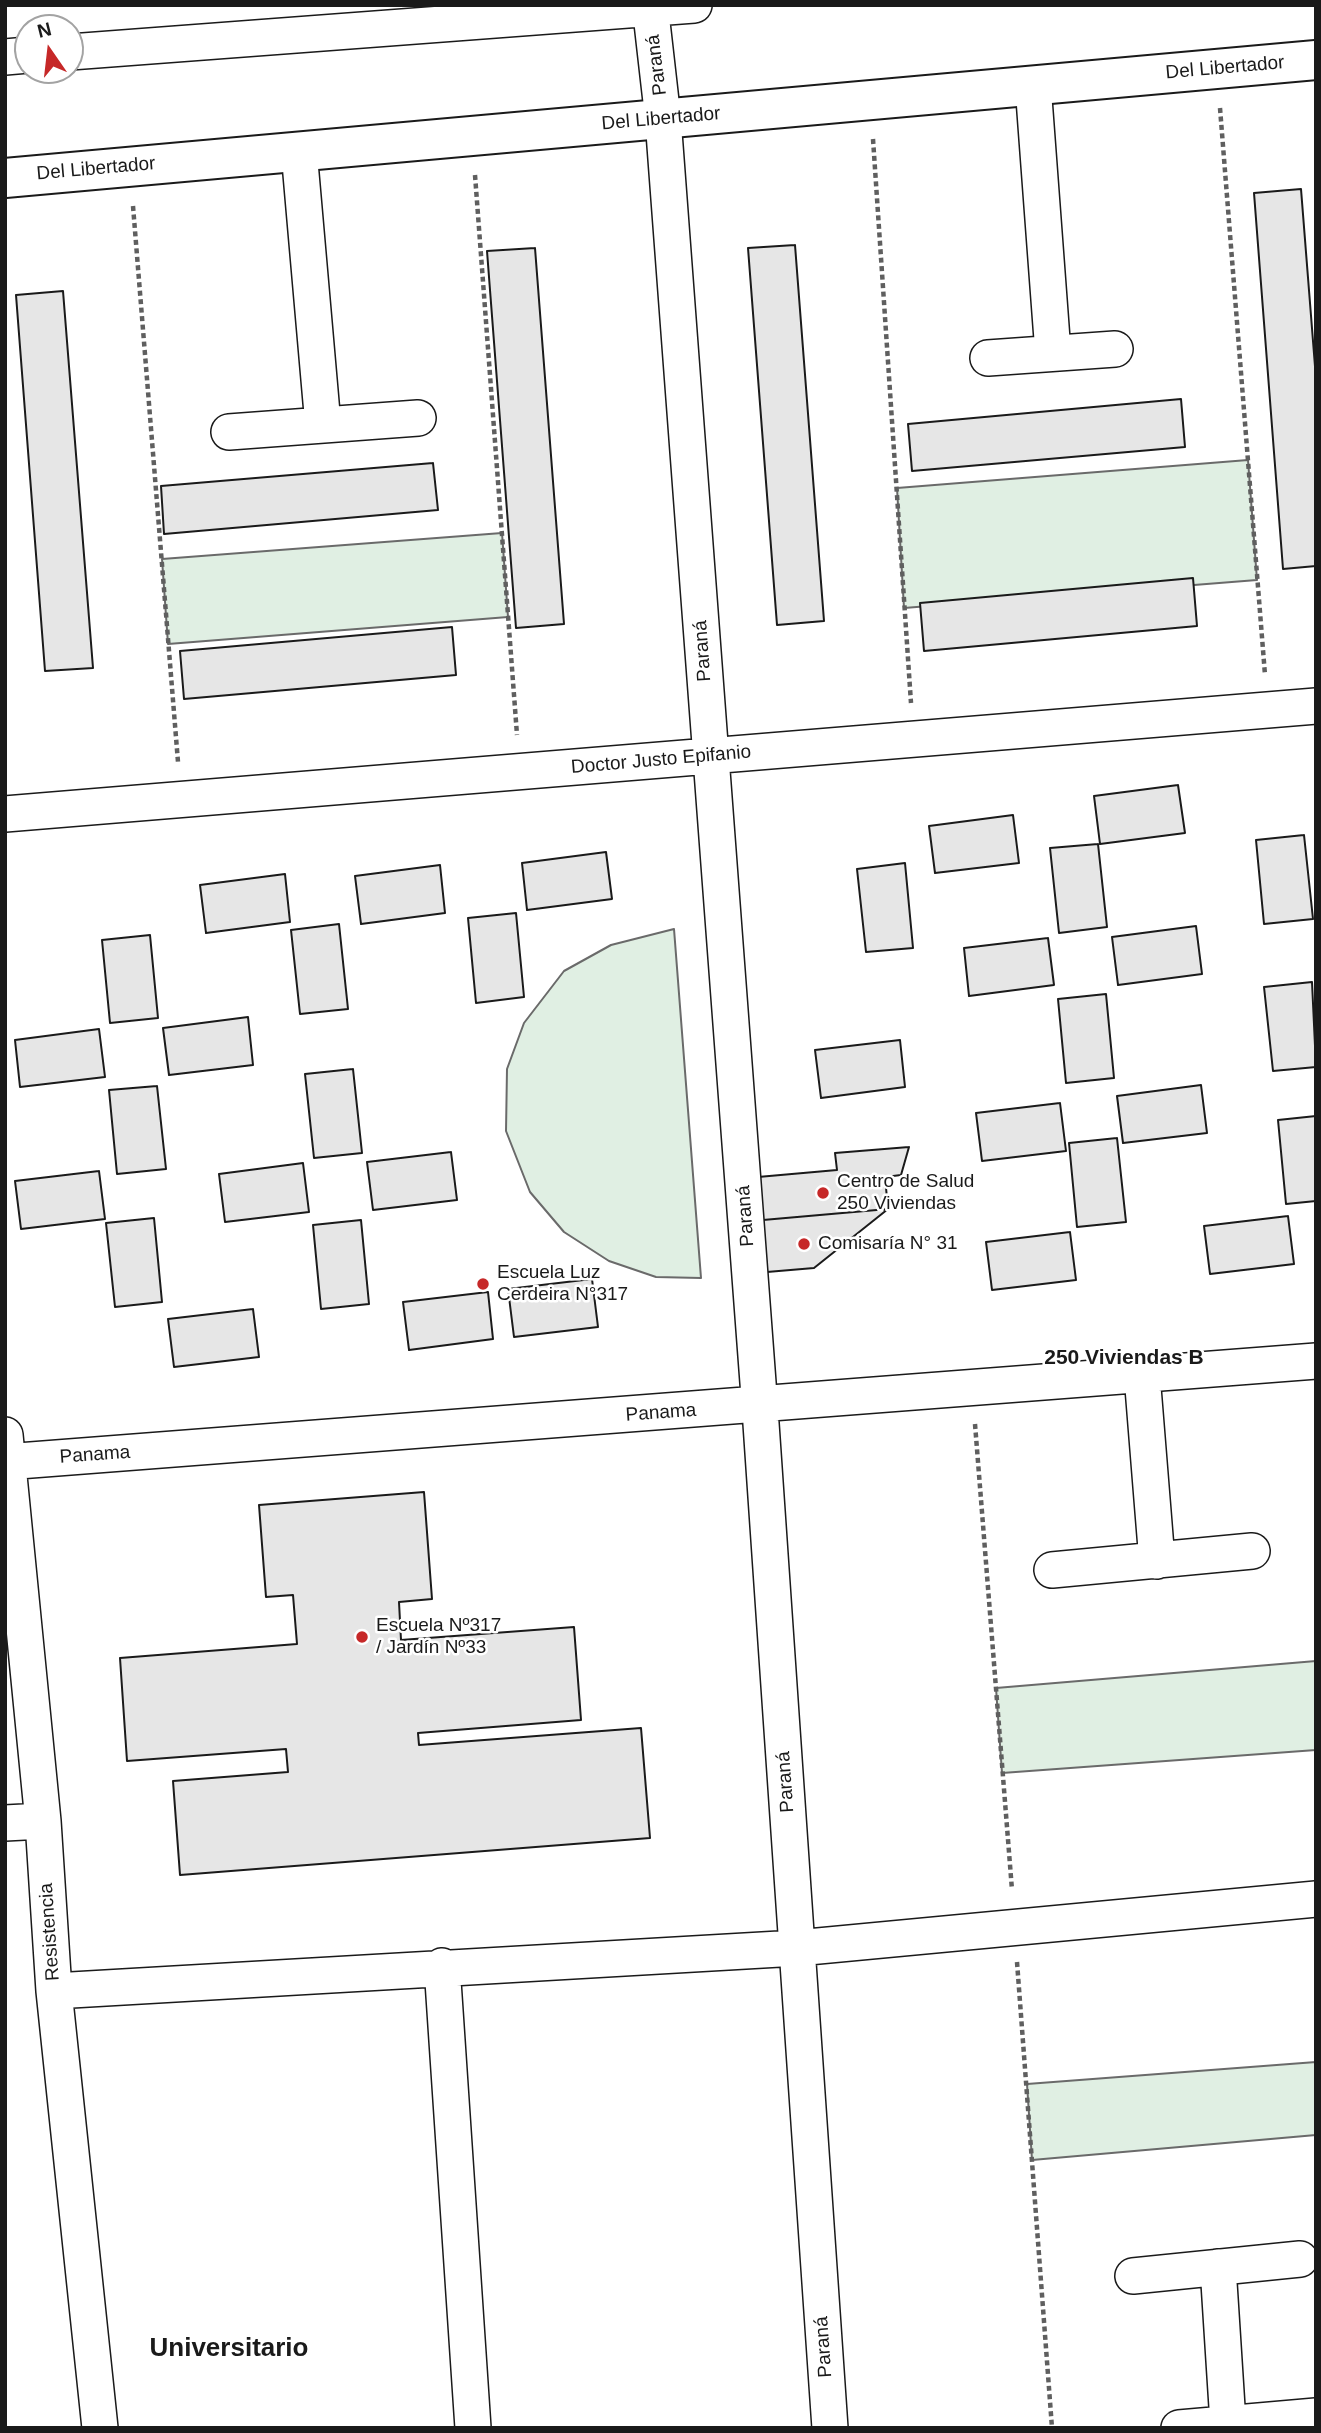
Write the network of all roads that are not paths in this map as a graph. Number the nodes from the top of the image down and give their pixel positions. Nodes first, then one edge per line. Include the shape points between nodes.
1 (694, 5) edge
2 (650, 7) edge
3 (84, 51) edge
4 (1316, 60) edge
5 (1033, 85) junction
6 (663, 119) junction
7 (299, 151) junction
8 (5, 178) edge
9 (1115, 349) dead end
10 (1053, 353) junction
11 (988, 358) dead end
12 (418, 418) dead end
13 (323, 425) junction
14 (229, 432) dead end
15 (1316, 706) edge
16 (711, 756) junction
17 (5, 814) edge
18 (1316, 1361) edge
19 (1142, 1375) junction
20 (760, 1406) junction
21 (6, 1453) edge
22 (1252, 1551) dead end
23 (1157, 1560) junction
24 (1052, 1570) dead end
25 (43, 1821) junction
26 (5, 1824) edge
27 (1316, 1899) edge
28 (797, 1948) junction
29 (442, 1966) junction
30 (54, 1991) junction
31 (1300, 2259) dead end
32 (1218, 2267) junction
33 (1133, 2276) dead end
34 (1316, 2416) edge
35 (1228, 2423) junction
36 (100, 2428) edge
37 (473, 2428) edge
38 (830, 2428) edge
39 (1179, 2428) edge

1 - 2 street
2 - 3 street
2 - 6 street, Paraná
4 - 5 street, Del Libertador
5 - 6 street, Del Libertador
5 - 10 street
6 - 7 street, Del Libertador
6 - 16 street, Paraná
7 - 8 street, Del Libertador
7 - 13 street
9 - 10 street
10 - 11 street
12 - 13 street
13 - 14 street
15 - 16 street, Doctor Justo Epifanio
16 - 17 street, Doctor Justo Epifanio
16 - 20 street, Paraná
18 - 19 street, Panama
19 - 20 street, Panama
19 - 23 street
20 - 21 street, Panama
20 - 28 street, Paraná
21 - 25 street, Resistencia
22 - 23 street
23 - 24 street
25 - 26 street
25 - 30 street, Resistencia
27 - 28 street
28 - 29 street
28 - 38 street, Paraná
29 - 30 street
29 - 37 street
30 - 36 street, Resistencia
31 - 32 street
32 - 33 street
32 - 35 street
34 - 35 street
35 - 39 street

